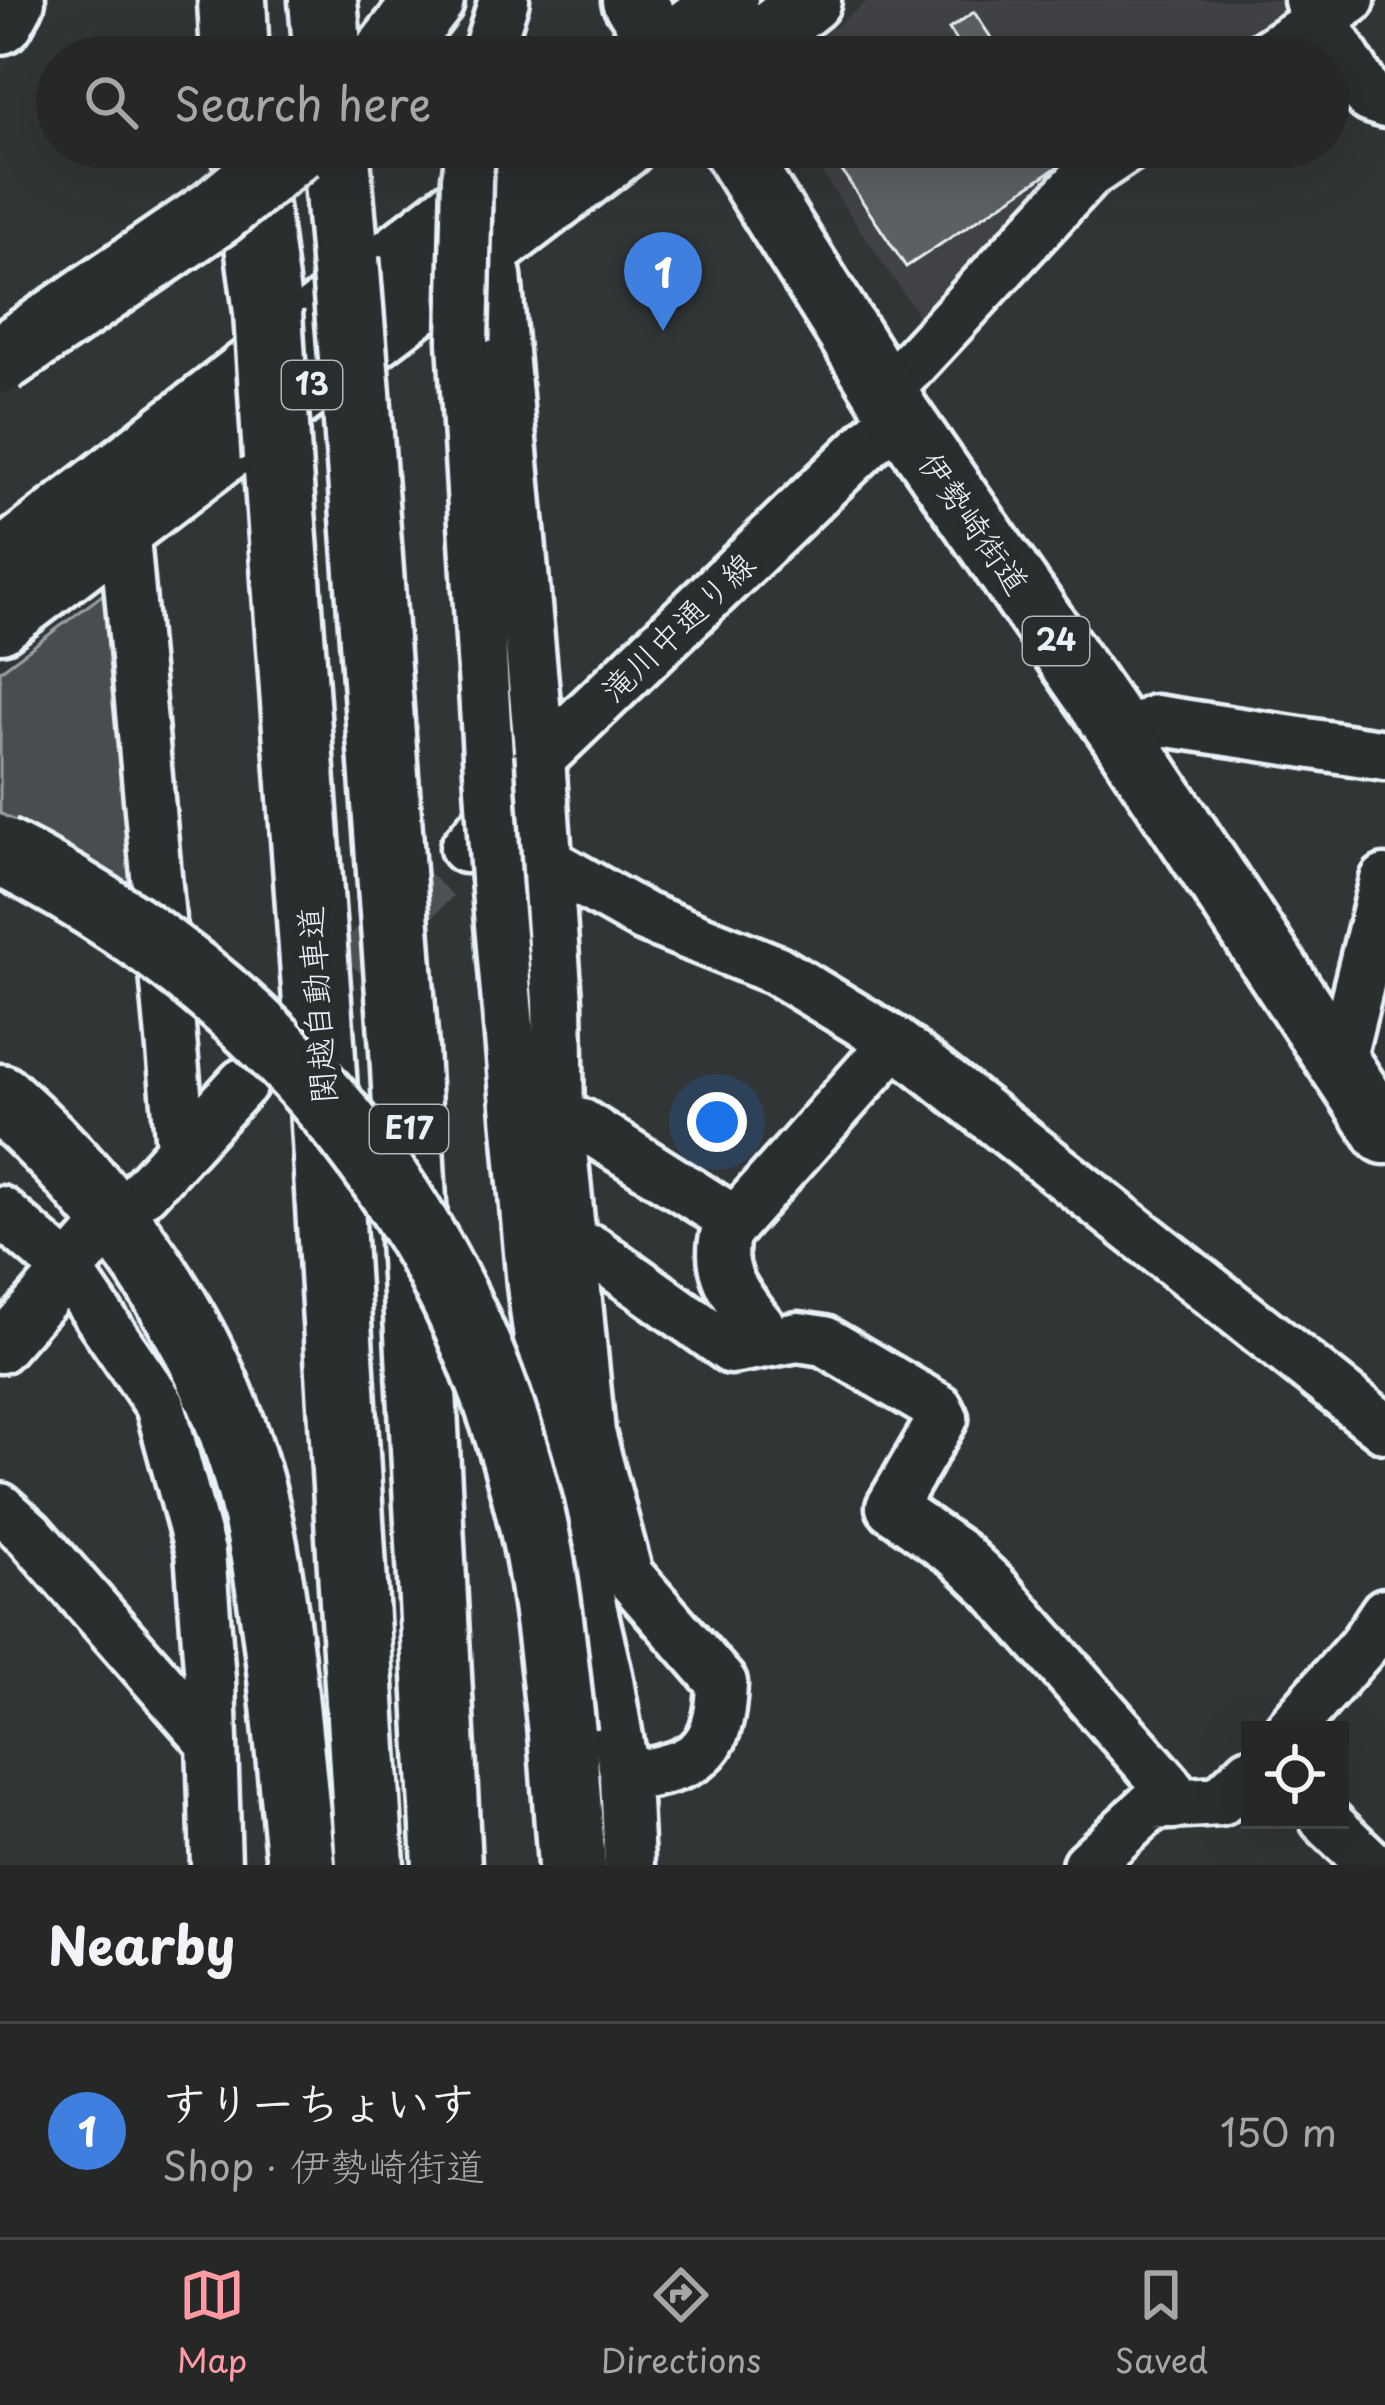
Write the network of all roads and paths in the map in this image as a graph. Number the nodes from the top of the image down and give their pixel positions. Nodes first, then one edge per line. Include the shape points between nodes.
1 (10, 0) edge
2 (232, 0) edge
3 (323, 0) edge
4 (430, 0) edge
5 (504, 0) edge
6 (727, 0) edge
7 (810, 0) edge
8 (1327, 6) edge
9 (0, 20) edge
10 (234, 36) edge
11 (326, 36) edge
12 (402, 36) edge
13 (493, 36) edge
14 (665, 36) edge
15 (765, 36) edge
16 (1289, 36) edge
17 (1341, 36) edge
18 (1349, 53) edge
19 (1385, 103) edge
20 (250, 168) edge
21 (270, 168) edge
22 (337, 168) edge
23 (469, 168) edge
24 (510, 168) edge
25 (596, 168) edge
26 (744, 168) edge
27 (1096, 168) edge
28 (496, 275) dead end
29 (0, 360) edge
30 (894, 402) junction
31 (124, 527) junction
32 (0, 563) edge
33 (0, 622) edge
34 (1123, 737) junction
35 (1385, 755) edge
36 (540, 759) junction
37 (0, 851) edge
38 (545, 861) junction
39 (481, 864) junction
40 (1385, 880) edge
41 (895, 1042) junction
42 (1339, 1065) junction
43 (243, 1083) dead end
44 (0, 1098) edge
45 (559, 1119) junction
46 (1385, 1133) edge
47 (181, 1147) junction
48 (144, 1191) dead end
49 (0, 1211) edge
50 (736, 1220) junction
51 (572, 1250) junction
52 (81, 1254) junction
53 (771, 1341) junction
54 (0, 1348) edge
55 (1385, 1428) edge
56 (0, 1508) edge
57 (1385, 1613) edge
58 (1297, 1721) edge
59 (212, 1743) junction
60 (625, 1778) junction
61 (1241, 1781) edge
62 (1174, 1804) junction
63 (1334, 1829) edge
64 (216, 1865) edge
65 (301, 1865) edge
66 (370, 1865) edge
67 (447, 1865) edge
68 (572, 1865) edge
69 (628, 1865) edge
70 (1088, 1865) edge
71 (1372, 1865) edge

1 - 9 highway
2 - 10 highway
3 - 11 highway
4 - 12 highway
5 - 13 street
6 - 14 main road
7 - 15 main road
8 - 16 street
8 - 17 street
18 - 19 street via 1370,98
20 - 66 highway, 関越自動車道 / E17, bridge via 268,312 320,1042
21 - 29 highway, bridge
22 - 67 highway, E17, bridge via 404,1048
23 - 39 street, bridge via 463,340 488,756
24 - 32 main road, 13
25 - 31 main road, 13
26 - 30 main road, 伊勢崎街道 / 24
27 - 30 street, 滝川中通り線
28 - 36 street
30 - 34 main road, 伊勢崎街道 / 24
30 - 36 street, 滝川中通り線
31 - 33 main road, 13
31 - 47 street
34 - 35 street via 1155,720
34 - 42 main road, 伊勢崎街道 / 24
36 - 38 street
36 - 39 street, 滝川中通り線
37 - 68 highway, bridge via 106,909 247,1016 306,1076 422,1237 464,1319 525,1490 543,1580
38 - 41 street via 644,917 776,970
38 - 45 street
39 - 60 street via 551,1431
40 - 42 street
41 - 50 street
41 - 55 street
42 - 46 main road, 伊勢崎街道 / 24
43 - 47 street
44 - 65 highway via 47,1139 146,1259 215,1385 257,1518
45 - 50 street via 583,1124
45 - 51 street
47 - 48 street
49 - 52 street
50 - 53 street via 720,1255 723,1272
51 - 53 street via 592,1250 730,1349
51 - 60 street via 590,1433 628,1575 722,1683 716,1732 702,1751 681,1767
52 - 54 street
52 - 59 street via 160,1405 200,1552
53 - 62 street via 824,1340 938,1408 944,1418 891,1507 958,1554 1022,1618 1168,1786
56 - 59 street
57 - 58 street
59 - 64 street
60 - 69 street
61 - 62 street via 1220,1801
62 - 70 street via 1152,1805
63 - 71 street

